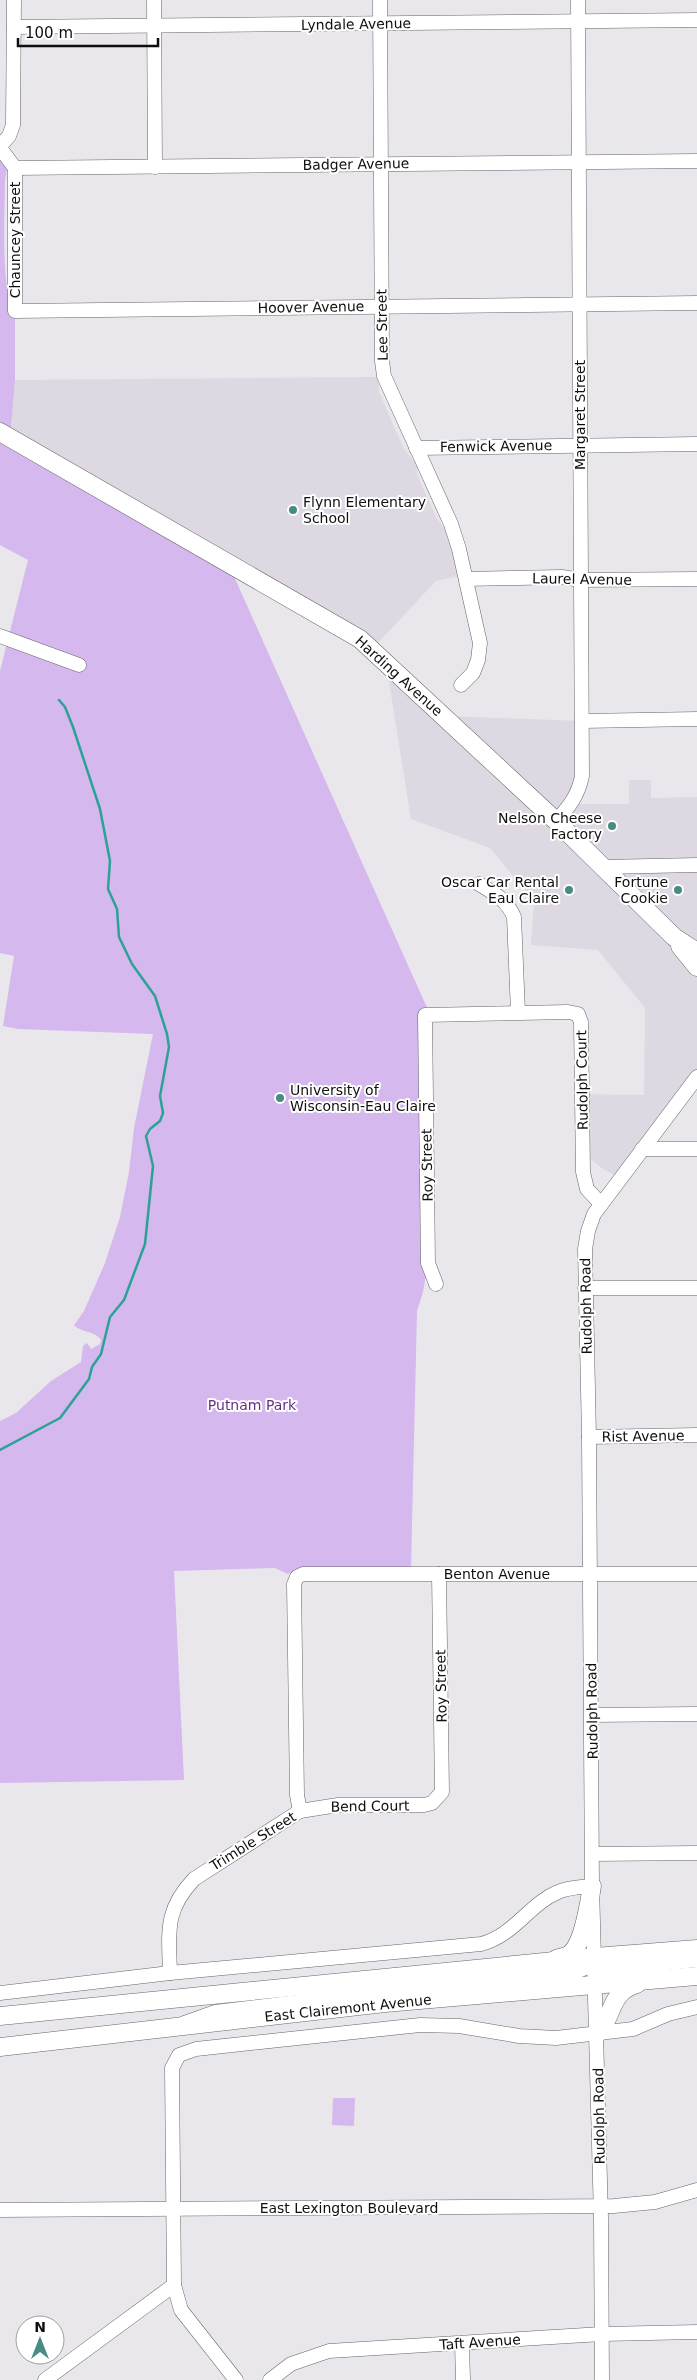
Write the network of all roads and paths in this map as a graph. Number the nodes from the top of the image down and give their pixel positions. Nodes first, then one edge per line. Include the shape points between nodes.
1 (14, 0) edge
2 (154, 0) edge
3 (380, 0) edge
4 (578, 0) edge
5 (697, 20) edge
6 (578, 21) junction
7 (380, 23) junction
8 (155, 26) junction
9 (14, 27) junction
10 (0, 147) edge
11 (697, 161) edge
12 (579, 163) junction
13 (381, 164) junction
14 (155, 167) junction
15 (15, 168) junction
16 (697, 303) edge
17 (580, 304) junction
18 (382, 306) junction
19 (15, 311) joint
20 (0, 432) edge
21 (697, 444) edge
22 (580, 445) junction
23 (416, 448) junction
24 (466, 579) junction
25 (697, 579) edge
26 (581, 580) junction
27 (0, 636) edge
28 (80, 665) dead end
29 (460, 685) dead end
30 (697, 719) edge
31 (582, 721) junction
32 (556, 821) junction
33 (697, 865) edge
34 (603, 867) junction
35 (479, 884) dead end
36 (674, 937) junction
37 (697, 952) edge
38 (697, 967) edge
39 (518, 1012) junction
40 (425, 1015) joint
41 (697, 1077) edge
42 (642, 1149) junction
43 (697, 1149) edge
44 (601, 1204) junction
45 (436, 1284) dead end
46 (586, 1288) junction
47 (697, 1288) edge
48 (697, 1435) edge
49 (589, 1437) junction
50 (439, 1574) junction
51 (590, 1574) junction
52 (697, 1574) edge
53 (297, 1577) joint
54 (697, 1714) edge
55 (592, 1715) junction
56 (438, 1798) joint
57 (300, 1811) junction
58 (697, 1853) edge
59 (593, 1854) junction
60 (592, 1886) junction
61 (697, 1949) edge
62 (595, 1957) junction
63 (697, 1960) edge
64 (544, 1962) junction
65 (170, 1973) junction
66 (697, 1976) edge
67 (649, 1980) junction
68 (596, 1985) junction
69 (0, 1993) edge
70 (697, 2006) edge
71 (0, 2016) edge
72 (177, 2026) junction
73 (597, 2034) junction
74 (0, 2047) edge
75 (697, 2190) edge
76 (601, 2206) junction
77 (174, 2208) junction
78 (0, 2210) edge
79 (174, 2285) junction
80 (697, 2332) edge
81 (602, 2334) junction
82 (462, 2344) junction
83 (45, 2380) edge
84 (236, 2380) edge
85 (270, 2380) edge
86 (463, 2380) edge
87 (602, 2380) edge

1 - 9 street
2 - 8 street
3 - 7 street, Lee Street
4 - 6 street, Margaret Street
5 - 6 street, Lyndale Avenue
6 - 7 street, Lyndale Avenue
6 - 12 street, Margaret Street
7 - 8 street, Lyndale Avenue
7 - 13 street, Lee Street
8 - 9 street, Lyndale Avenue
8 - 14 street
9 - 10 street via 13,125
10 - 15 street
11 - 12 street, Badger Avenue
12 - 13 street, Badger Avenue
12 - 17 street, Margaret Street
13 - 14 street, Badger Avenue
13 - 18 street, Lee Street
14 - 15 street, Badger Avenue
15 - 19 street, Chauncey Street
16 - 17 street, Hoover Avenue
17 - 18 street, Hoover Avenue
17 - 22 street, Margaret Street
18 - 19 street, Hoover Avenue
18 - 23 street, Lee Street via 384,376
20 - 32 main road, Harding Avenue via 360,639
21 - 22 street, Fenwick Avenue
22 - 23 street, Fenwick Avenue
22 - 26 street, Margaret Street
23 - 24 street, Lee Street via 451,524
24 - 26 street, Laurel Avenue via 562,577
24 - 29 street, Lee Street via 480,643 473,673
25 - 26 street, Laurel Avenue
26 - 31 street, Margaret Street
27 - 28 street
30 - 31 street
31 - 32 street, Margaret Street via 579,791
32 - 34 main road, Harding Avenue
33 - 34 street
34 - 36 main road, Harding Avenue
35 - 39 street via 501,897 514,917
36 - 37 main road, Harding Avenue
36 - 38 main road, Harding Avenue
39 - 40 street, Rudolph Court
39 - 44 street, Rudolph Court via 578,1014 581,1022 583,1172 587,1189
40 - 45 street, Roy Street via 428,1263
41 - 42 street, Rudolph Road
42 - 43 street
42 - 44 street, Rudolph Road
44 - 46 street, Rudolph Road via 590,1222 586,1240
46 - 47 street
46 - 49 street, Rudolph Road
48 - 49 street, Rist Avenue
49 - 51 street, Rudolph Road
50 - 51 street, Benton Avenue
50 - 53 street, Benton Avenue via 303,1574
50 - 56 street, Roy Street via 443,1784
51 - 52 street, Benton Avenue
51 - 55 street, Rudolph Road
53 - 57 street, Trimble Street via 294,1584 297,1795
54 - 55 street
55 - 59 street, Rudolph Road
56 - 57 street, Bend Court via 424,1805 338,1805
57 - 65 street, Trimble Street via 185,1888 174,1904 170,1918
58 - 59 street
59 - 60 street, Rudolph Road
60 - 62 street, Rudolph Road
60 - 64 main road via 585,1922 572,1953
60 - 65 street via 557,1892 508,1932 481,1944
61 - 62 main road, East Clairemont Avenue
62 - 64 main road, East Clairemont Avenue
62 - 68 street, Rudolph Road
62 - 72 street via 586,1968 576,1972 489,1979 215,2012
63 - 68 street via 609,1970
64 - 71 main road, East Clairemont Avenue
65 - 69 street
66 - 67 main road, East Clairemont Avenue
67 - 68 main road, East Clairemont Avenue
67 - 73 main road via 618,1994
68 - 72 main road, East Clairemont Avenue via 385,2003
68 - 73 street, Rudolph Road
70 - 73 street via 668,2014 633,2030
72 - 74 main road, East Clairemont Avenue
73 - 76 street, Rudolph Road
73 - 77 street via 537,2038 459,2026 420,2025 196,2049 179,2055 172,2068
75 - 76 street, East Lexington Boulevard via 655,2202
76 - 77 street, East Lexington Boulevard
76 - 81 street, Rudolph Road
77 - 78 street, East Lexington Boulevard
77 - 79 street
79 - 83 street
79 - 84 street via 181,2310
80 - 81 street, Taft Avenue
81 - 82 street, Taft Avenue
81 - 87 street, Rudolph Road
82 - 85 street, Taft Avenue via 329,2351 291,2364
82 - 86 street

